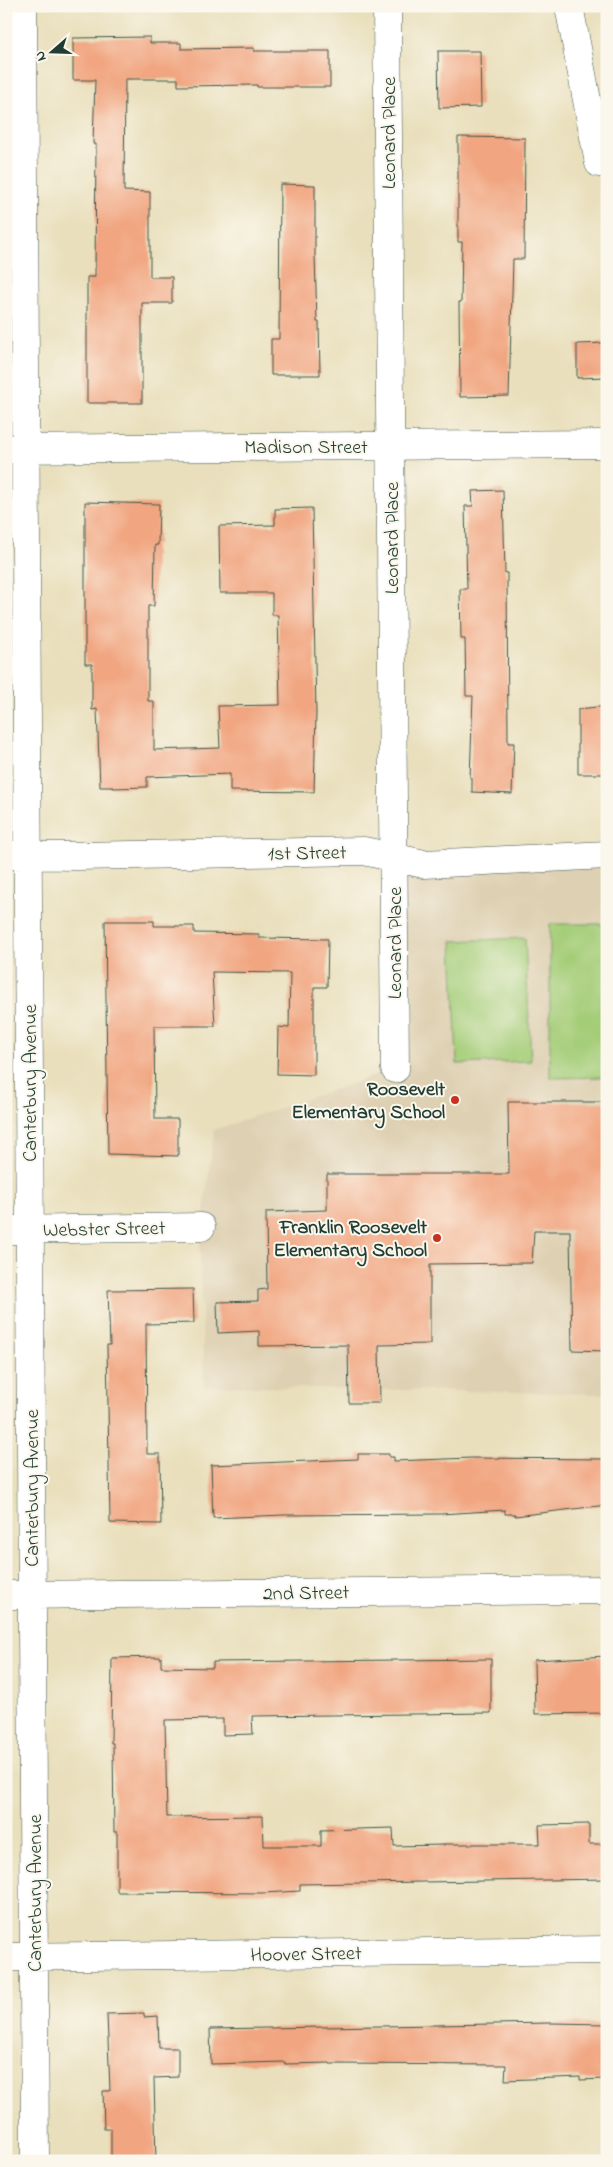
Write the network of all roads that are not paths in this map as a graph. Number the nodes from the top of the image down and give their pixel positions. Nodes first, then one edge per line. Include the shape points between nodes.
1 (24, 6) edge
2 (387, 6) edge
3 (569, 6) edge
4 (607, 163) edge
5 (607, 444) edge
6 (390, 446) junction
7 (16, 449) edge
8 (17, 855) edge
9 (607, 855) edge
10 (393, 857) junction
11 (395, 1070) dead end
12 (201, 1226) dead end
13 (18, 1230) edge
14 (607, 1590) edge
15 (19, 1595) edge
16 (607, 1950) edge
17 (34, 1956) junction
18 (6, 1957) edge
19 (35, 2161) edge

1 - 7 street, Canterbury Avenue
2 - 6 street, Leonard Place
3 - 4 street via 599,163
5 - 6 street, Madison Street
6 - 7 street, Madison Street
6 - 10 street, Leonard Place
7 - 8 street, Canterbury Avenue
8 - 10 street, 1st Street via 364,851
8 - 13 street, Canterbury Avenue
9 - 10 street, 1st Street via 424,864
10 - 11 street, Leonard Place
12 - 13 street, Webster Street
13 - 15 street, Canterbury Avenue
14 - 15 street, 2nd Street
15 - 17 street, Canterbury Avenue
16 - 17 street, Hoover Street
17 - 18 street, Hoover Street
17 - 19 street, Canterbury Avenue

